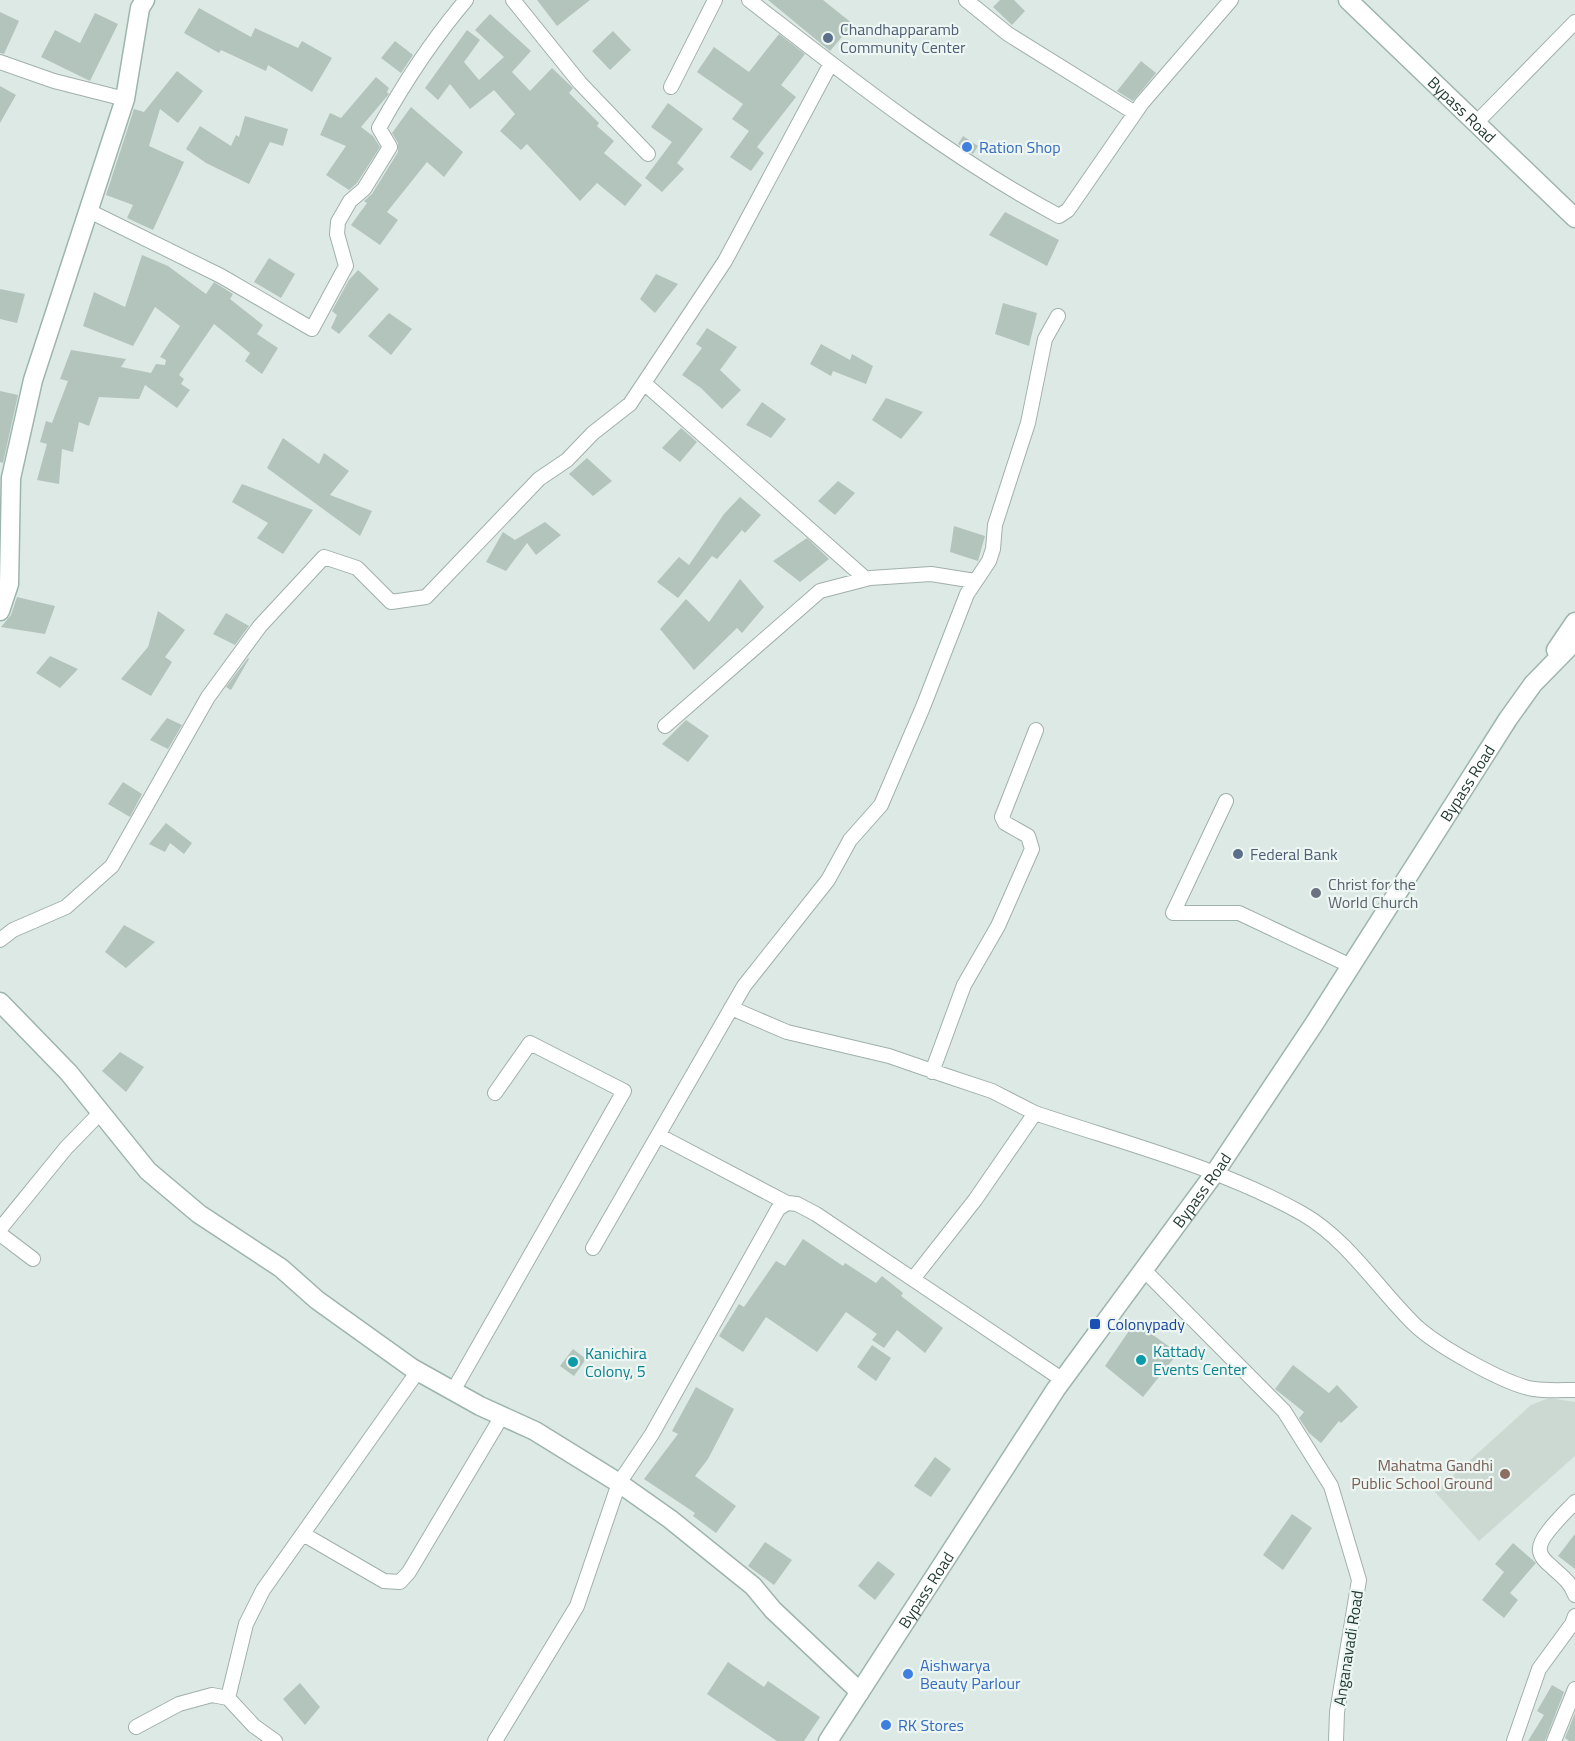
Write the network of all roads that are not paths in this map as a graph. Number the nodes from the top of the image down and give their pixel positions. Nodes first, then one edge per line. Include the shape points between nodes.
1 (145, 0) edge
2 (466, 0) edge
3 (513, 0) edge
4 (715, 0) edge
5 (749, 0) edge
6 (966, 0) edge
7 (1231, 0) edge
8 (1348, 0) edge
9 (1575, 22) edge
10 (0, 62) edge
11 (830, 65) junction
12 (671, 87) dead end
13 (125, 99) junction
14 (1135, 113) junction
15 (1476, 123) junction
16 (648, 154) dead end
17 (87, 210) junction
18 (1575, 218) edge
19 (1058, 316) dead end
20 (644, 383) junction
21 (866, 579) junction
22 (975, 582) junction
23 (0, 611) edge
24 (1575, 622) edge
25 (1575, 641) edge
26 (1533, 684) junction
27 (665, 726) dead end
28 (1036, 730) dead end
29 (1226, 801) dead end
30 (0, 940) edge
31 (1352, 966) junction
32 (0, 1002) edge
33 (731, 1008) junction
34 (932, 1072) junction
35 (495, 1092) dead end
36 (101, 1112) junction
37 (1035, 1113) junction
38 (658, 1135) junction
39 (1214, 1174) junction
40 (787, 1203) junction
41 (0, 1229) edge
42 (0, 1234) edge
43 (593, 1248) dead end
44 (33, 1259) dead end
45 (1144, 1270) junction
46 (913, 1279) junction
47 (418, 1371) junction
48 (1063, 1380) junction
49 (1575, 1390) edge
50 (453, 1391) junction
51 (502, 1416) junction
52 (619, 1483) junction
53 (1575, 1502) edge
54 (303, 1534) junction
55 (1575, 1595) edge
56 (1575, 1616) edge
57 (1575, 1689) edge
58 (860, 1692) junction
59 (228, 1698) junction
60 (136, 1727) dead end
61 (269, 1739) edge
62 (495, 1741) edge
63 (828, 1741) edge
64 (1336, 1741) edge
65 (1514, 1741) edge
66 (1554, 1741) edge

1 - 13 street
2 - 17 street via 420,61 379,128 390,147 338,222 337,234 346,266 312,329 221,276
3 - 16 street via 580,83
4 - 12 street
5 - 11 street
6 - 14 street via 1008,34
7 - 14 street
8 - 15 street, Bypass Road
9 - 15 street
10 - 13 street
11 - 14 street via 998,183 1059,216 1068,210
11 - 20 street via 725,261
13 - 17 street
15 - 18 street, Bypass Road
17 - 23 street via 33,380 11,478 9,584
19 - 22 street via 1045,339 1028,423 995,525 993,549
20 - 21 street
20 - 30 street via 630,404 567,460 539,479 426,597 391,603 357,568 324,557 260,626 208,697 112,867 66,907 13,930
21 - 22 street via 931,574
21 - 27 street via 820,591
22 - 33 street via 881,806 850,840 828,880
24 - 26 street
25 - 26 street, Bypass Road
26 - 31 street, Bypass Road
28 - 34 street via 1002,817 1005,823 1028,836 1032,849 998,926 964,985
29 - 31 street via 1173,913 1239,913
31 - 39 street, Bypass Road
32 - 36 street
33 - 34 street via 787,1032 889,1056
33 - 38 street
34 - 37 street via 992,1091
35 - 50 street via 530,1043 624,1091
36 - 41 street
36 - 47 street via 148,1171 199,1214 281,1268 317,1300
37 - 39 street
37 - 46 street via 975,1200
38 - 40 street
38 - 43 street
39 - 45 street, Bypass Road
39 - 49 street via 1316,1222 1416,1326 1469,1360 1512,1383 1533,1389
40 - 46 street via 816,1214
40 - 52 street via 778,1209 652,1434
42 - 44 street
45 - 48 street, Bypass Road
45 - 64 street, Anganavadi Road via 1284,1411 1331,1485 1359,1580 1337,1712
46 - 48 street
47 - 50 street
47 - 54 street
48 - 58 street, Bypass Road
50 - 51 street
51 - 52 street via 535,1431
51 - 54 street via 409,1572 399,1582 384,1581
52 - 58 street via 700,1541 753,1586
52 - 62 street via 577,1606
53 - 55 street via 1547,1533 1539,1550
54 - 59 street via 262,1590 246,1624
56 - 65 street via 1539,1669
57 - 66 street
58 - 63 street, Bypass Road
59 - 60 street via 196,1698
59 - 61 street

